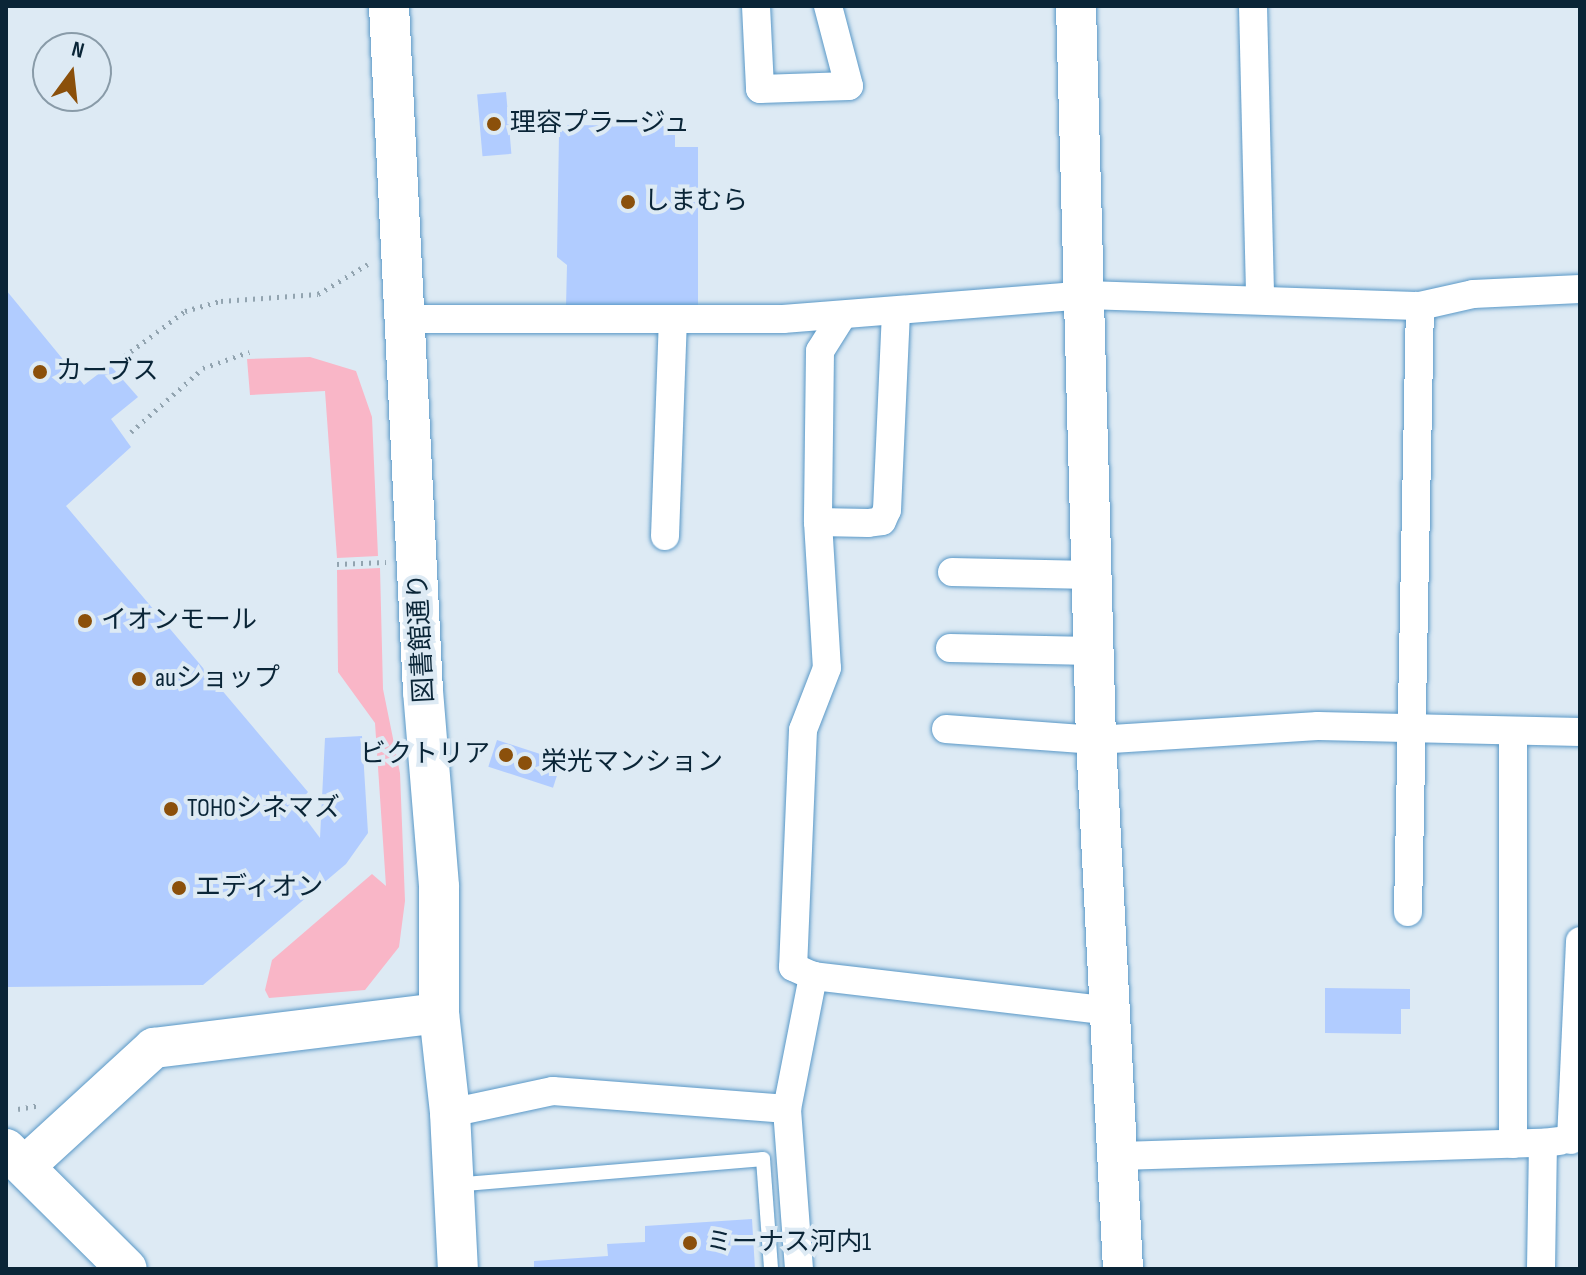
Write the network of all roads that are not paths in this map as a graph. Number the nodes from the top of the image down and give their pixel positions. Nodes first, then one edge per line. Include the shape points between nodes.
1 (389, 6) edge
2 (756, 6) edge
3 (828, 6) edge
4 (1076, 6) edge
5 (1253, 6) edge
6 (1580, 289) edge
7 (1086, 295) junction
8 (1260, 298) junction
9 (1420, 306) junction
10 (896, 312) junction
11 (842, 316) junction
12 (408, 319) junction
13 (673, 321) junction
14 (818, 522) junction
15 (665, 536) dead end
16 (952, 572) dead end
17 (1091, 575) junction
18 (950, 648) dead end
19 (1092, 651) junction
20 (946, 729) dead end
21 (1411, 729) junction
22 (1513, 731) junction
23 (1580, 732) edge
24 (1096, 740) junction
25 (1408, 912) dead end
26 (1580, 941) edge
27 (813, 976) junction
28 (1110, 1011) junction
29 (439, 1013) junction
30 (787, 1109) junction
31 (450, 1113) junction
32 (1565, 1141) edge
33 (1513, 1144) junction
34 (1118, 1156) junction
35 (12, 1166) edge
36 (454, 1185) junction
37 (127, 1269) edge
38 (458, 1269) edge
39 (771, 1269) edge
40 (799, 1269) edge
41 (1123, 1269) edge
42 (1541, 1269) edge

1 - 12 street, 図書館通り
2 - 3 street via 760,89 849,86
4 - 7 street
5 - 8 street
6 - 9 street via 1473,294
7 - 8 street
7 - 10 street
7 - 17 street
8 - 9 street via 1287,304
9 - 21 street
10 - 11 street
10 - 14 street via 887,510 882,521
11 - 13 street
11 - 14 street via 820,351
12 - 13 street
12 - 29 street, 図書館通り via 423,691 439,887
13 - 15 street
14 - 27 street via 827,668 803,730 790,951 793,967
16 - 17 street
17 - 19 street
18 - 19 street
19 - 24 street
20 - 24 street
21 - 22 street
21 - 24 street via 1318,726
21 - 25 street
22 - 23 street
22 - 33 street
24 - 28 street
26 - 32 street
27 - 28 street
27 - 30 street
28 - 34 street
29 - 31 street, 図書館通り
29 - 35 street via 154,1048
30 - 31 street via 553,1091
30 - 40 street
31 - 36 street, 図書館通り
32 - 33 street
32 - 42 street
33 - 34 street
34 - 41 street
35 - 37 street
36 - 38 street, 図書館通り
36 - 39 lane via 763,1159

